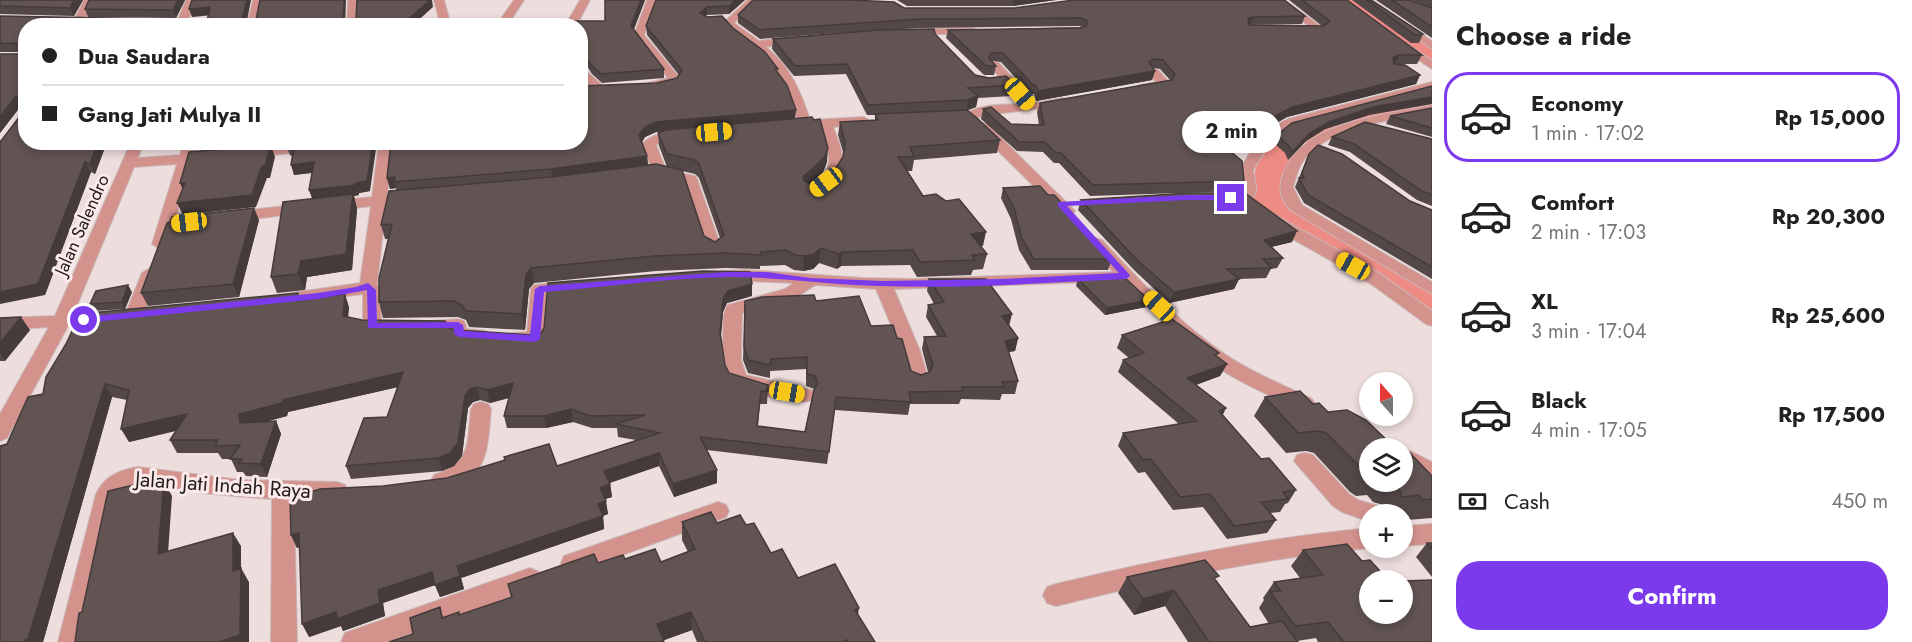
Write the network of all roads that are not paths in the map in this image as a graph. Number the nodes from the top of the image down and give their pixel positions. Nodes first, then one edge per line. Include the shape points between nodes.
1 (89, 0) edge
2 (191, 0) edge
3 (258, 0) edge
4 (352, 0) edge
5 (439, 0) edge
6 (519, 0) edge
7 (585, 0) edge
8 (652, 0) edge
9 (754, 0) edge
10 (1279, 0) edge
11 (1365, 0) edge
12 (82, 18) edge
13 (184, 18) edge
14 (254, 18) edge
15 (352, 18) edge
16 (444, 18) edge
17 (507, 18) edge
18 (575, 18) edge
19 (1295, 30) edge
20 (983, 31) edge
21 (904, 32) edge
22 (1392, 37) edge
23 (808, 38) edge
24 (757, 45) junction
25 (1432, 46) edge
26 (995, 65) edge
27 (1432, 67) edge
28 (1414, 69) edge
29 (1154, 72) edge
30 (588, 75) edge
31 (645, 86) edge
32 (1432, 86) edge
33 (588, 88) edge
34 (1130, 90) edge
35 (1075, 100) edge
36 (1032, 107) junction
37 (1432, 109) edge
38 (880, 121) edge
39 (825, 123) junction
40 (805, 124) junction
41 (1364, 124) junction
42 (782, 126) edge
43 (1391, 132) edge
44 (691, 134) edge
45 (1312, 146) junction
46 (135, 150) edge
47 (189, 150) edge
48 (285, 150) edge
49 (385, 150) edge
50 (1330, 152) edge
51 (187, 159) junction
52 (130, 163) junction
53 (657, 172) junction
54 (639, 176) edge
55 (811, 193) edge
56 (403, 198) edge
57 (1226, 198) edge
58 (1244, 198) junction
59 (380, 200) junction
60 (1084, 203) edge
61 (1061, 204) junction
62 (214, 219) edge
63 (714, 250) edge
64 (705, 275) edge
65 (1126, 276) junction
66 (810, 281) junction
67 (883, 284) junction
68 (588, 285) edge
69 (368, 286) junction
70 (1432, 289) edge
71 (264, 302) edge
72 (158, 313) edge
73 (134, 315) junction
74 (1432, 320) edge
75 (61, 322) junction
76 (0, 324) edge
77 (918, 378) edge
78 (805, 395) dead end
79 (481, 409) dead end
80 (1325, 414) edge
81 (0, 433) edge
82 (1305, 461) dead end
83 (1413, 461) edge
84 (1432, 472) edge
85 (424, 484) edge
86 (363, 491) edge
87 (283, 492) junction
88 (1359, 509) edge
89 (718, 511) dead end
90 (1432, 534) edge
91 (1413, 535) edge
92 (1359, 539) edge
93 (1056, 595) dead end
94 (71, 642) edge
95 (284, 642) edge
96 (354, 642) edge

1 - 12 street
2 - 13 street
3 - 14 street
4 - 15 street
5 - 16 street
6 - 17 street
7 - 18 street
8 - 31 street via 639,35 674,78 667,84
9 - 24 street via 724,19
10 - 19 street via 1319,29
11 - 25 street
20 - 21 street
22 - 27 street
23 - 24 street
24 - 40 street via 793,85
26 - 36 street via 1003,80
27 - 28 street
29 - 34 street via 1164,84
30 - 33 street via 604,88
32 - 58 street via 1273,130 1246,171 1250,190
35 - 36 street
36 - 61 street via 981,111 963,117 981,126
37 - 41 street
38 - 39 street
39 - 40 street
39 - 55 street via 836,154 836,169
40 - 42 street
41 - 43 street
41 - 45 street via 1327,136
44 - 53 street via 662,137 649,144
45 - 50 street
45 - 70 street via 1296,160 1286,188 1292,203
46 - 52 street, Jalan Salendro
47 - 51 street
48 - 51 street
49 - 59 street
51 - 52 street
51 - 73 street via 173,224
52 - 75 street, Jalan Salendro
53 - 54 street
53 - 63 street via 690,179
56 - 59 street
57 - 58 street
58 - 74 street via 1295,234 1373,277
59 - 62 street
59 - 69 street
60 - 61 street
61 - 65 street
64 - 66 street via 767,275
65 - 67 street
65 - 80 street via 1209,352
66 - 67 street
66 - 78 street via 791,293 734,309 733,314 732,360 737,379
67 - 77 street
68 - 69 street via 540,289 535,339 459,334 458,325 372,326 372,290
69 - 71 street
72 - 73 street
73 - 75 street
75 - 76 street
75 - 81 street, Jalan Salendro
79 - 85 street via 470,468 454,478
82 - 88 street via 1341,500
83 - 84 street
86 - 87 street, Jalan Jati Indah Raya
87 - 94 street, Jalan Jati Indah Raya via 141,475 116,482 105,498
87 - 95 street
89 - 96 street
90 - 91 street
92 - 93 street via 1280,546 1182,564

